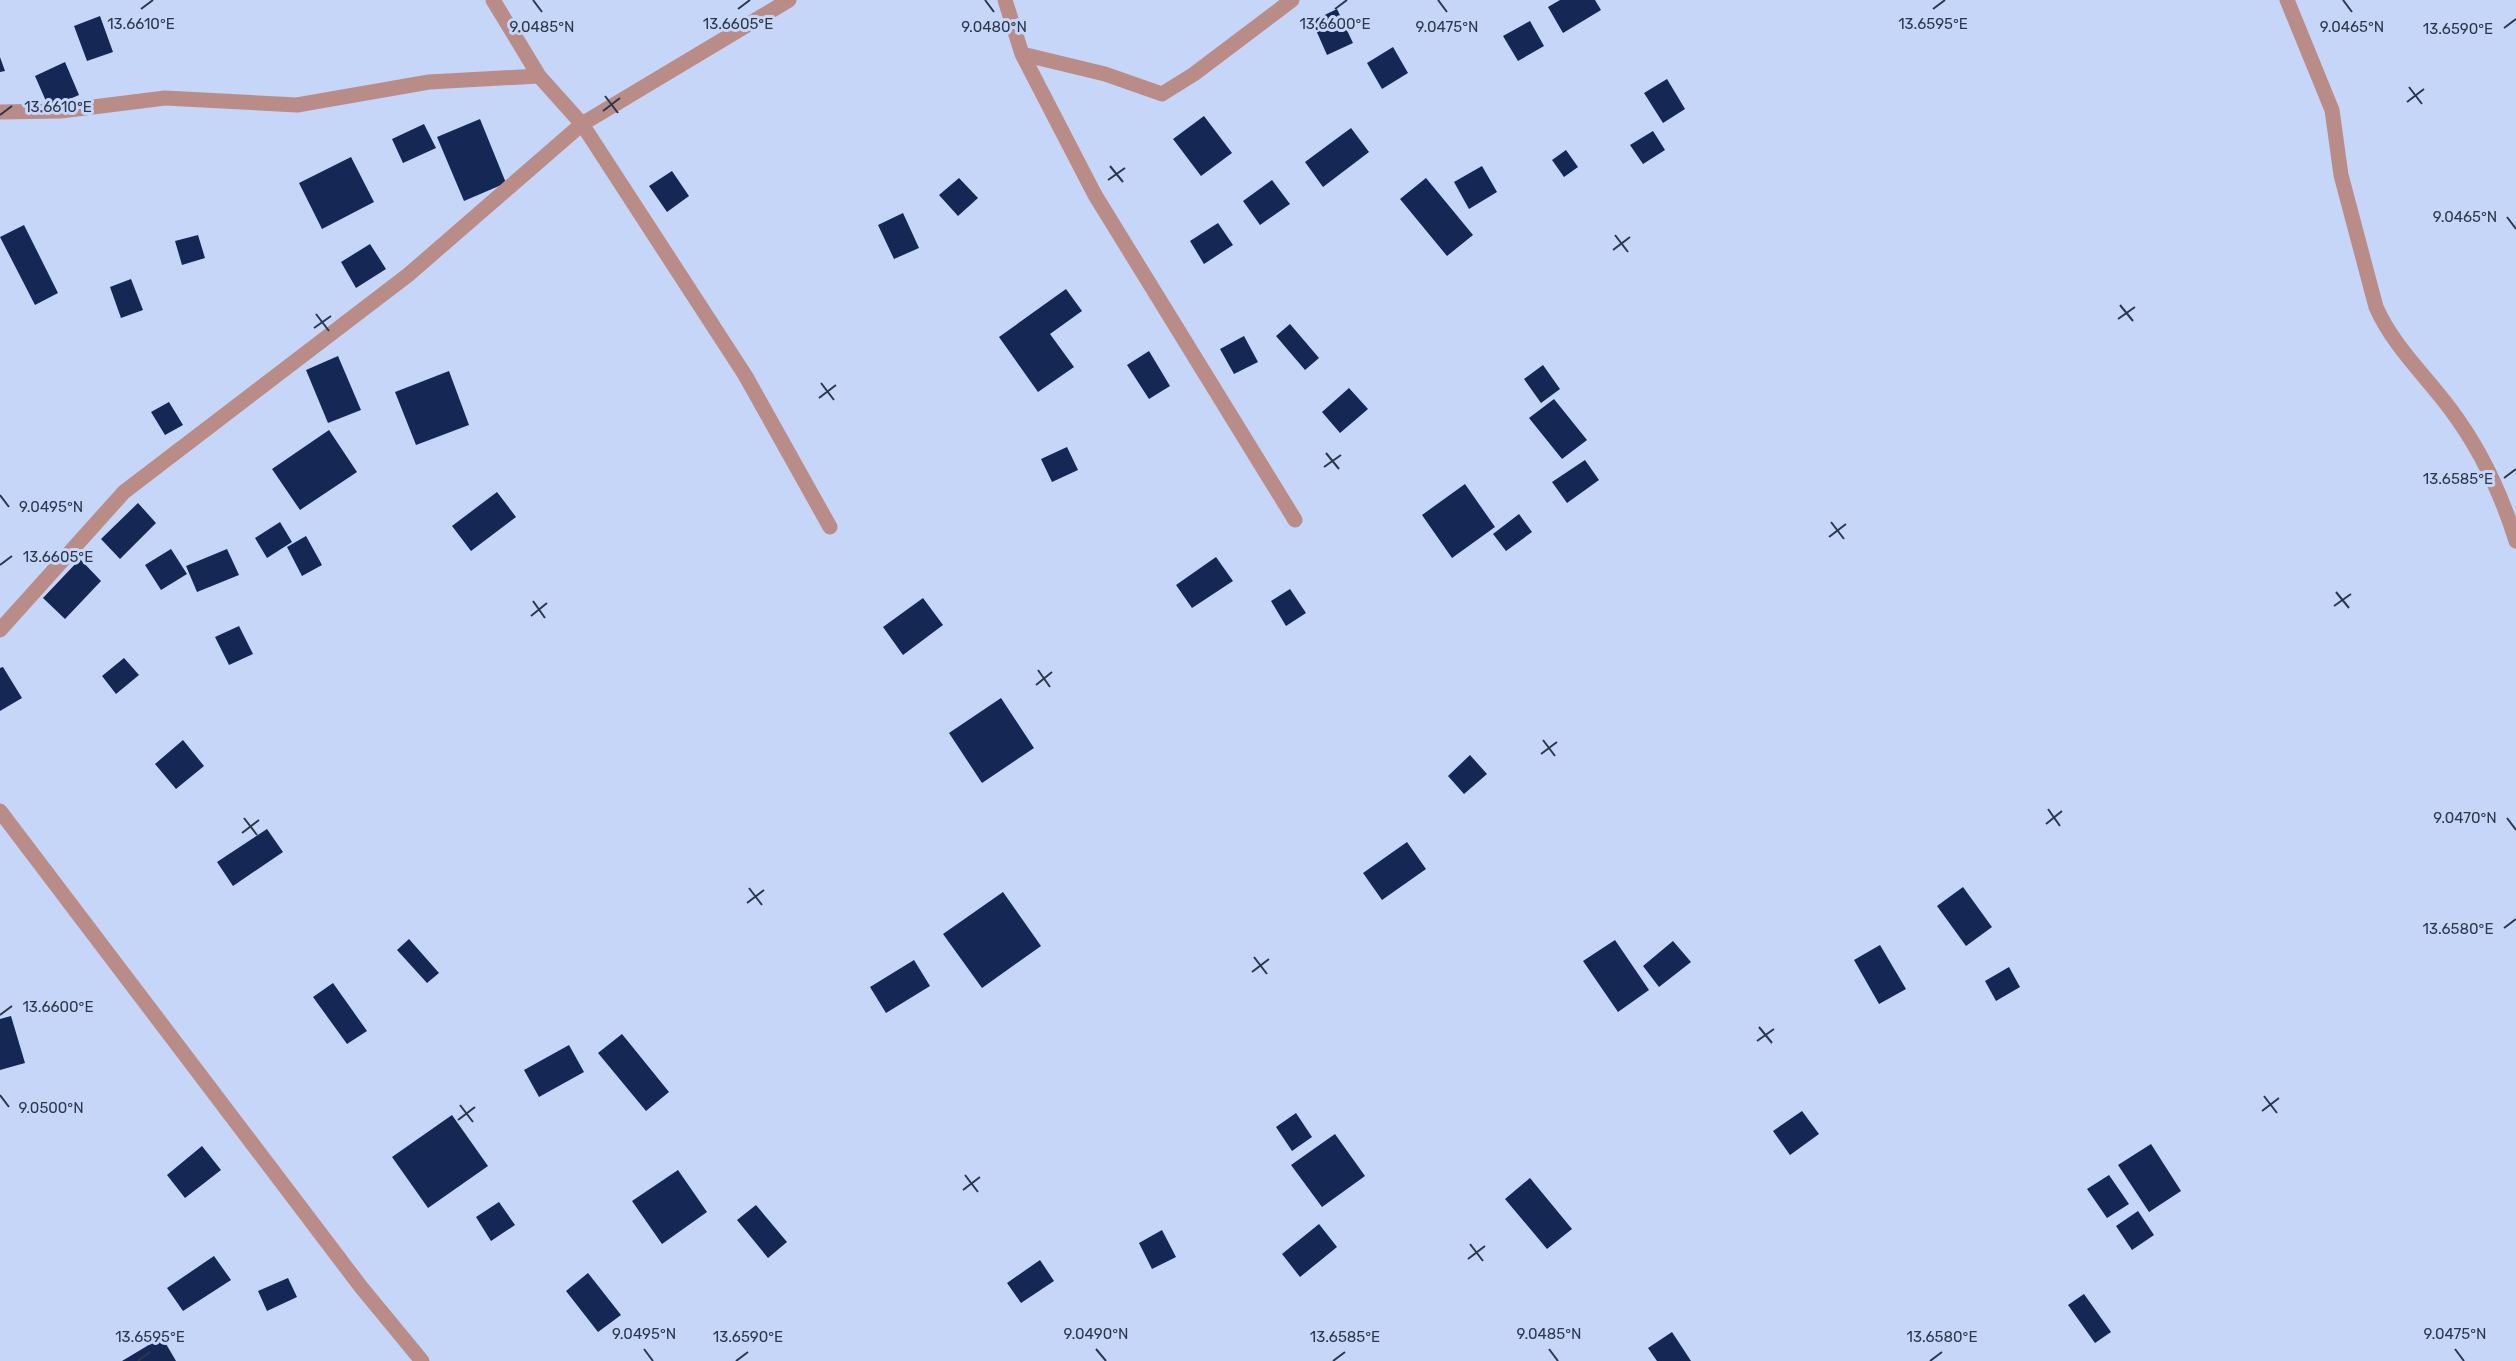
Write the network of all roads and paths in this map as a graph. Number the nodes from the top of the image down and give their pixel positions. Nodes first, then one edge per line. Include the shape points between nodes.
1 (493, 0) edge
2 (789, 0) edge
3 (1005, 0) edge
4 (1293, 0) edge
5 (2287, 0) edge
6 (1022, 54) junction
7 (539, 76) junction
8 (0, 112) edge
9 (582, 124) junction
10 (1295, 520) dead end
11 (830, 527) dead end
12 (2516, 541) edge
13 (0, 630) edge
14 (0, 811) edge
15 (422, 1361) edge

1 - 7 street
2 - 9 street
3 - 6 street
4 - 6 street via 1162,94 1105,74
5 - 12 street via 2332,110 2341,175 2376,307 2384,325 2452,411 2494,479
6 - 10 street via 1095,195
7 - 8 street via 429,82 297,105 165,98 61,111
7 - 9 street
9 - 11 street via 745,375
9 - 13 street via 408,275 124,492
14 - 15 street via 361,1287

